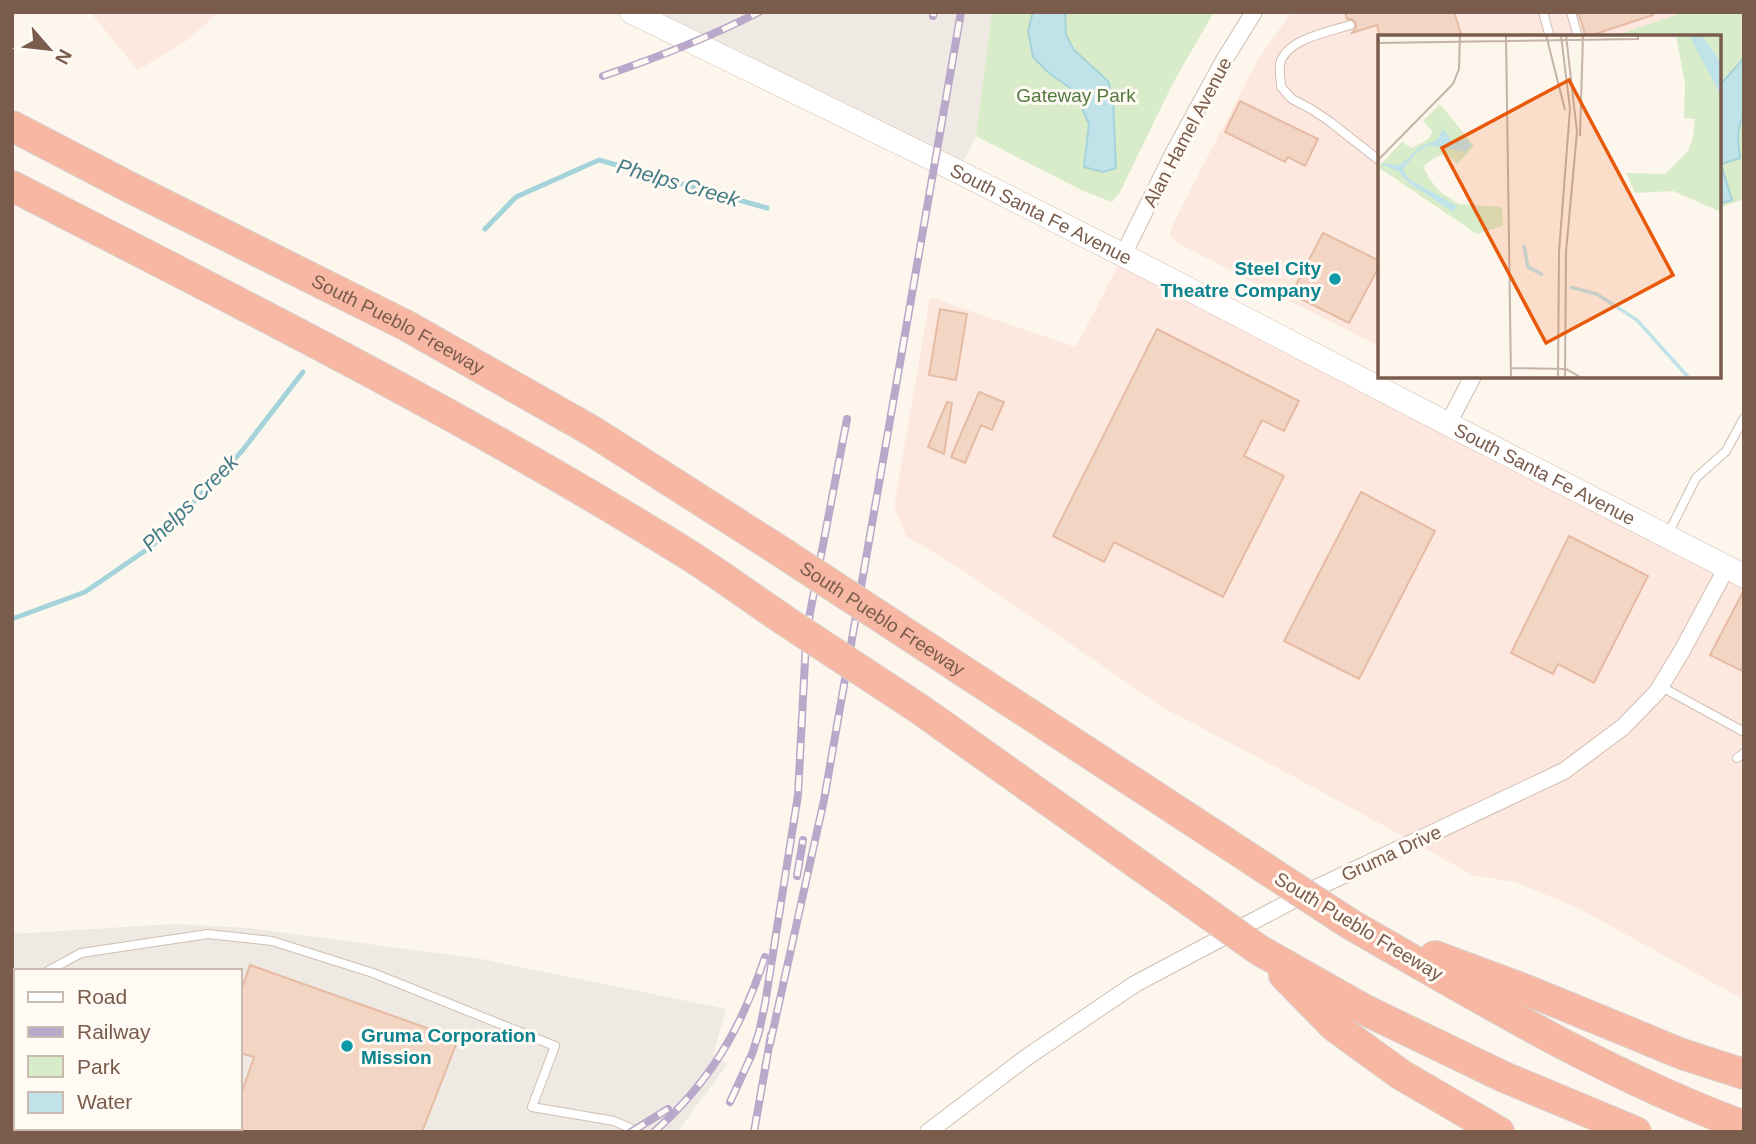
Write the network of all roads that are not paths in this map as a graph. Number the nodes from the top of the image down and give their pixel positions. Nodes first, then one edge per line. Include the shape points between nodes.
1 (631, 12) edge
2 (1254, 12) edge
3 (1543, 12) edge
4 (1571, 12) edge
5 (1350, 25) dead end
6 (1549, 35) edge
7 (1577, 35) edge
8 (12, 126) edge
9 (1378, 159) edge
10 (12, 186) edge
11 (1124, 255) junction
12 (1473, 378) edge
13 (1744, 418) edge
14 (1448, 425) junction
15 (1667, 536) junction
16 (1735, 572) edge
17 (1660, 686) junction
18 (1744, 732) edge
19 (1350, 924) junction
20 (1259, 950) junction
21 (52, 969) edge
22 (1744, 1074) edge
23 (1744, 1126) edge
24 (639, 1132) edge
25 (928, 1132) edge
26 (1499, 1132) edge
27 (1636, 1132) edge

1 - 11 main road, South Santa Fe Avenue
2 - 11 street, Alan Hamel Avenue via 1174,152
3 - 6 lane
4 - 7 lane
5 - 9 lane via 1298,42 1287,51 1280,64 1281,87
8 - 19 highway, South Pueblo Freeway, bridge via 407,326 592,430
10 - 20 highway, bridge via 320,344 562,478 694,558 918,708
11 - 14 main road, South Santa Fe Avenue
12 - 14 street
13 - 15 lane via 1726,451 1696,478
14 - 15 main road, South Santa Fe Avenue
15 - 16 main road, South Santa Fe Avenue
16 - 17 street, Gruma Drive
17 - 18 lane
17 - 25 street, Gruma Drive via 1623,727 1564,771 1314,890 1135,984
19 - 22 highway
19 - 23 highway, South Pueblo Freeway via 1549,1038 1661,1093
20 - 26 highway via 1334,1026 1400,1074
20 - 27 highway via 1504,1077
21 - 24 lane via 81,953 208,934 272,941 373,973 555,1046 532,1107 614,1121

